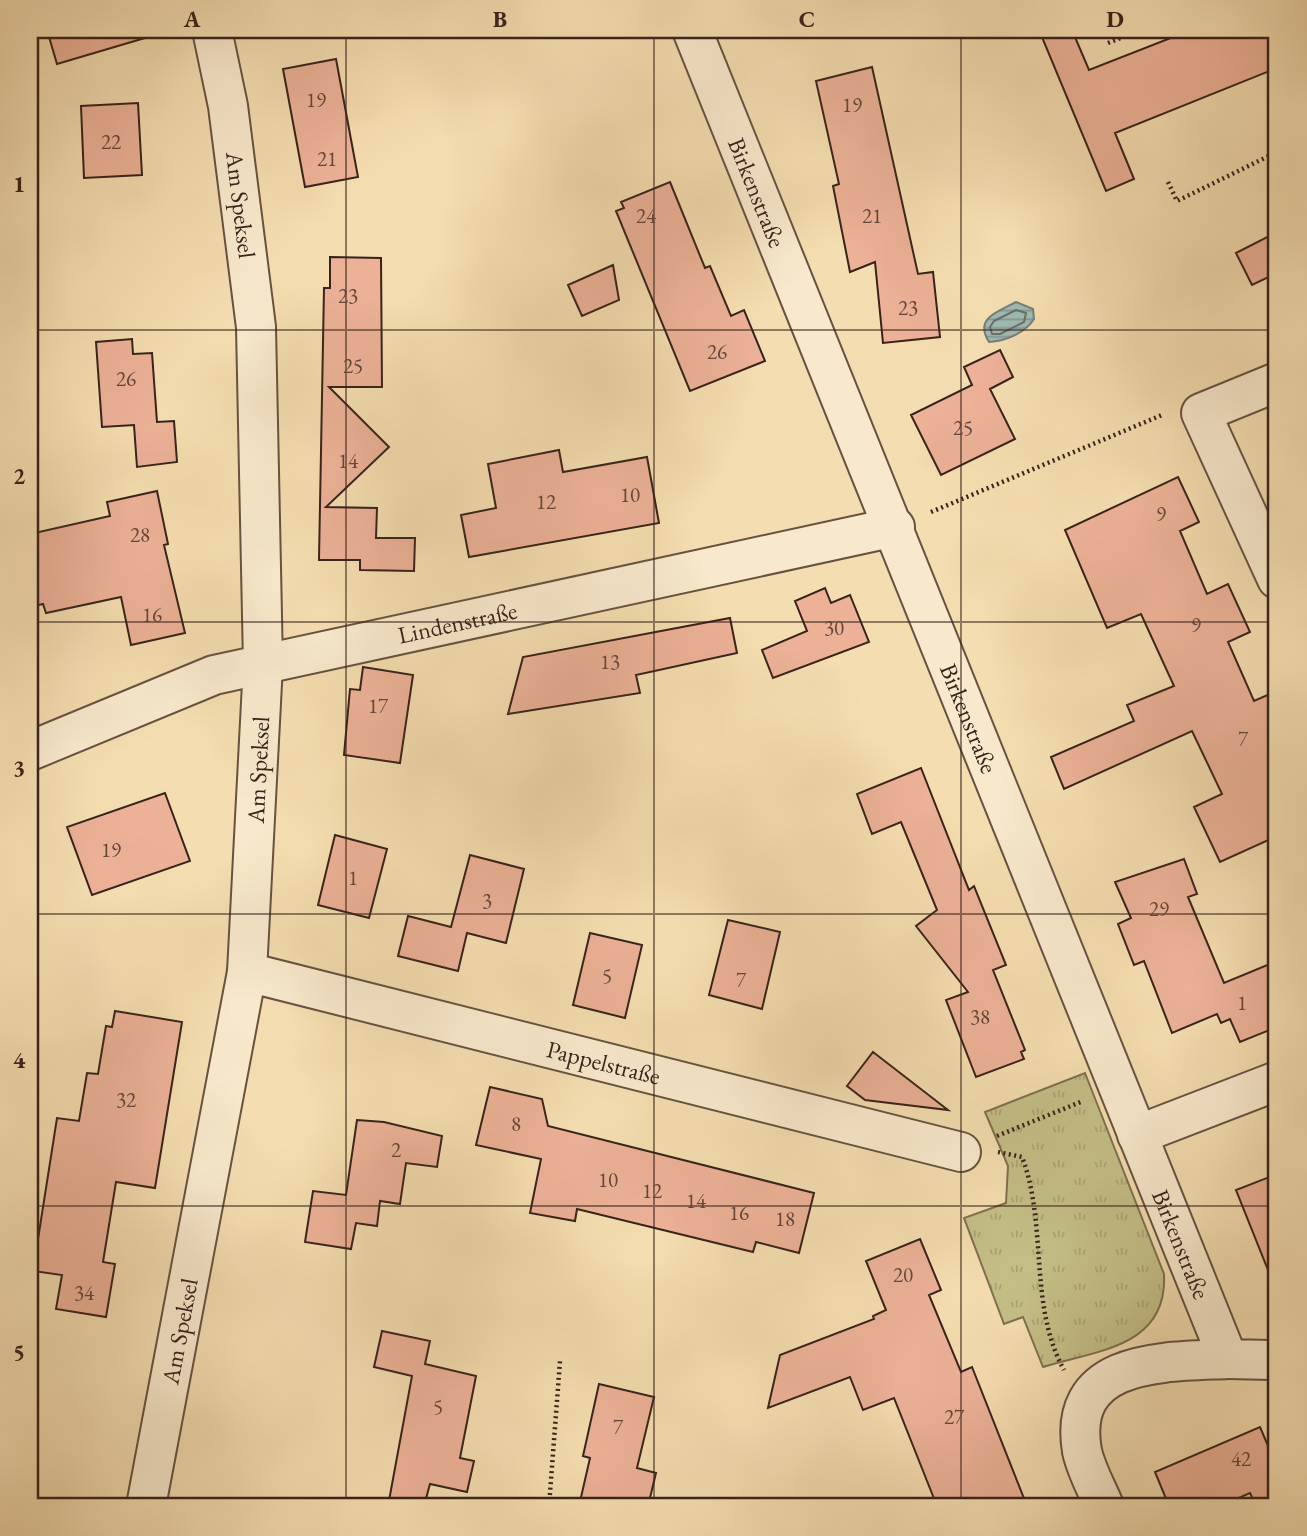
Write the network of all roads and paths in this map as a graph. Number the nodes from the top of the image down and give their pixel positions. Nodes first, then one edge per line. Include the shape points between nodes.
1 (212, 30) edge
2 (692, 30) edge
3 (1141, 30) edge
4 (1108, 43) dead end
5 (1277, 152) edge
6 (1168, 183) dead end
7 (1277, 382) edge
8 (1201, 413) junction
9 (895, 527) junction
10 (1277, 579) edge
11 (263, 664) junction
12 (30, 751) edge
13 (247, 972) junction
14 (1277, 1080) edge
15 (1117, 1086) junction
16 (1137, 1135) junction
17 (961, 1152) junction
18 (1228, 1359) junction
19 (1277, 1360) edge
20 (560, 1361) dead end
21 (1087, 1402) junction
22 (146, 1506) edge
23 (549, 1506) edge
24 (1104, 1506) edge

1 - 11 street, Am Speksel via 228,106 256,327
2 - 9 street, Birkenstraße
3 - 4 path
5 - 6 path via 1177,201
7 - 8 street
8 - 9 path via 1184,406
8 - 10 street
9 - 11 street, Lindenstraße
9 - 15 street, Birkenstraße
11 - 12 street, Lindenstraße via 214,675
11 - 13 street, Am Speksel
13 - 17 street, Pappelstraße
13 - 22 street, Am Speksel
14 - 16 street
15 - 16 street, Birkenstraße
15 - 17 path
16 - 18 street, Birkenstraße
17 - 21 path via 1004,1152 1021,1157 1032,1183 1046,1326 1062,1368
18 - 19 street
18 - 21 street via 1151,1362 1111,1377
20 - 23 path
21 - 24 street via 1080,1433 1083,1454

